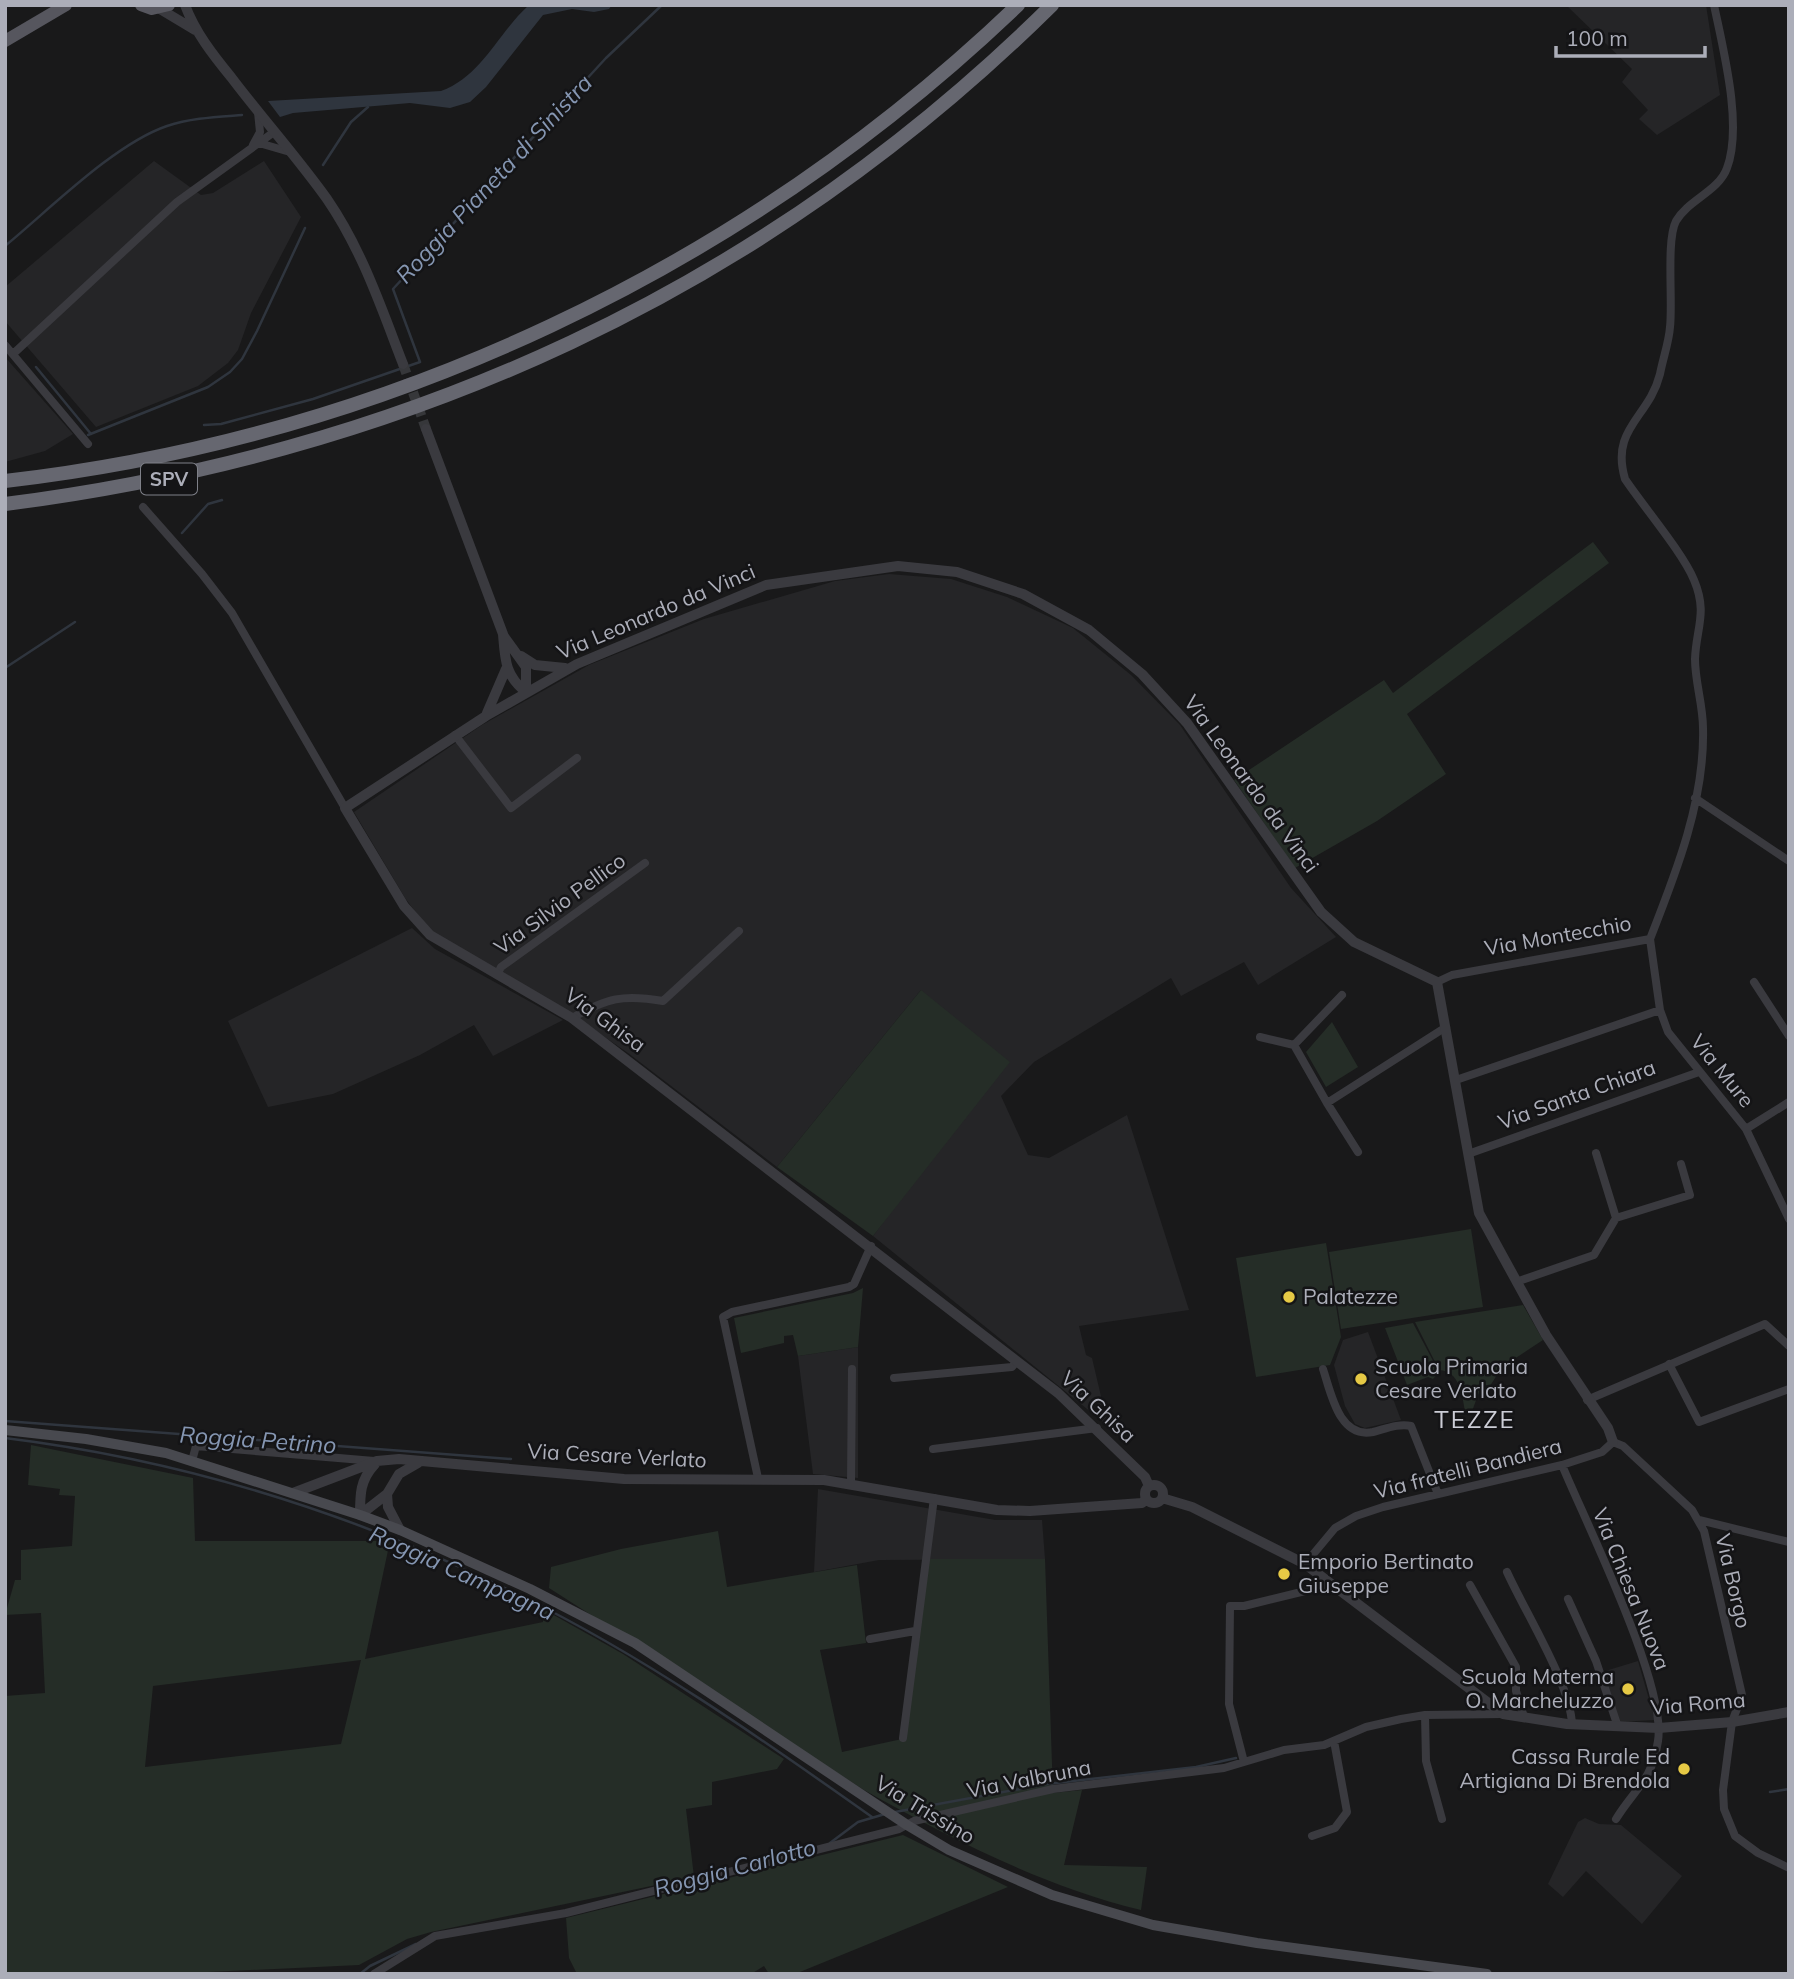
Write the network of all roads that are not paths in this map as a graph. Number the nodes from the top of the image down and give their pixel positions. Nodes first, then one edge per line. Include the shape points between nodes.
1 (66, 5) edge
2 (141, 5) edge
3 (185, 5) edge
4 (1018, 5) edge
5 (1052, 5) edge
6 (1714, 5) edge
7 (165, 7) edge
8 (197, 31) junction
9 (5, 41) edge
10 (258, 112) junction
11 (274, 132) junction
12 (255, 146) junction
13 (290, 152) junction
14 (5, 345) edge
15 (13, 354) junction
16 (403, 364) tunnel mouth
17 (426, 429) tunnel mouth
18 (88, 444) dead end
19 (5, 481) edge
20 (5, 504) edge
21 (143, 507) dead end
22 (503, 634) junction
23 (520, 656) junction
24 (569, 668) junction
25 (506, 669) junction
26 (526, 692) junction
27 (486, 716) junction
28 (455, 735) junction
29 (577, 758) dead end
30 (1695, 798) junction
31 (345, 808) junction
32 (1789, 861) edge
33 (645, 863) dead end
34 (739, 931) dead end
35 (1650, 939) junction
36 (496, 975) junction
37 (1437, 982) junction
38 (1754, 982) dead end
39 (1342, 995) dead end
40 (1660, 1010) junction
41 (572, 1018) junction
42 (1446, 1027) junction
43 (1789, 1036) edge
44 (1260, 1037) dead end
45 (1294, 1045) junction
46 (1699, 1072) junction
47 (1456, 1080) junction
48 (1789, 1102) edge
49 (1327, 1103) junction
50 (1746, 1129) junction
51 (1358, 1152) dead end
52 (1596, 1153) dead end
53 (1468, 1154) junction
54 (1681, 1164) dead end
55 (1616, 1218) junction
56 (1789, 1219) edge
57 (872, 1246) junction
58 (1516, 1282) junction
59 (1789, 1346) edge
60 (1017, 1361) junction
61 (1669, 1364) junction
62 (852, 1369) dead end
63 (1323, 1369) dead end
64 (894, 1378) dead end
65 (1789, 1389) edge
66 (1587, 1400) junction
67 (1097, 1428) junction
68 (5, 1430) edge
69 (1613, 1443) junction
70 (933, 1449) dead end
71 (192, 1461) junction
72 (377, 1461) junction
73 (422, 1462) junction
74 (1562, 1465) junction
75 (758, 1478) junction
76 (851, 1483) junction
77 (1149, 1486) junction
78 (293, 1493) junction
79 (387, 1494) junction
80 (1438, 1494) junction
81 (934, 1498) junction
82 (1162, 1498) junction
83 (1146, 1499) junction
84 (360, 1515) junction
85 (1699, 1520) junction
86 (400, 1530) junction
87 (1789, 1542) edge
88 (1305, 1564) junction
89 (1507, 1572) dead end
90 (1334, 1584) junction
91 (1470, 1585) dead end
92 (1568, 1599) dead end
93 (915, 1630) junction
94 (870, 1639) dead end
95 (1789, 1712) edge
96 (1503, 1714) junction
97 (1425, 1715) junction
98 (1524, 1717) junction
99 (1401, 1719) joint
100 (1732, 1722) junction
101 (1572, 1725) junction
102 (1618, 1727) junction
103 (1659, 1728) junction
104 (903, 1738) dead end
105 (1334, 1741) junction
106 (1244, 1762) junction
107 (1442, 1819) dead end
108 (1616, 1819) dead end
109 (907, 1825) junction
110 (1312, 1836) dead end
111 (1789, 1868) edge
112 (374, 1974) edge
113 (1488, 1974) edge

1 - 9 main road
2 - 7 main road
3 - 8 street
4 - 19 highway, SPV via 942,75 775,201 685,257 572,318 404,388 320,416 149,459
5 - 20 highway, SPV via 905,135 788,221 628,314 525,364 329,438 170,478
6 - 30 street, Via Montecchio via 1731,86 1727,169 1675,223 1670,328 1662,363 1656,387 1621,444 1620,461 1625,479 1693,578 1700,599 1702,624 1695,657 1703,726
7 - 8 street
8 - 10 street
10 - 11 street
10 - 12 street via 260,132
11 - 12 street
11 - 13 street
12 - 13 street
12 - 15 street via 152,225
13 - 16 street via 343,222 365,264
14 - 15 street
15 - 18 street
17 - 22 street
21 - 31 street, Via Ghisa via 202,574 252,645
22 - 23 street
22 - 25 street
23 - 24 street via 535,665
23 - 26 street via 527,673
24 - 26 street, Via Leonardo da Vinci
24 - 37 street, Via Leonardo da Vinci via 766,585 898,566 957,572 1023,594 1088,630 1142,674 1187,723 1321,912 1354,942
25 - 26 street
25 - 27 street
26 - 27 street, Via Leonardo da Vinci
27 - 28 street, Via Leonardo da Vinci
28 - 29 street via 511,808
28 - 31 street, Via Leonardo da Vinci
30 - 32 street
30 - 35 street, Via Montecchio via 1674,877
31 - 36 street, Via Ghisa via 417,922 445,946
33 - 36 street, Via Silvio Pellico
34 - 41 street via 663,1001 616,998
35 - 37 street, Via Montecchio via 1452,975
35 - 40 street, Via Mure
36 - 41 street, Via Ghisa
37 - 42 street
38 - 43 street
39 - 45 street
40 - 46 street, Via Mure via 1668,1032
40 - 47 street
41 - 57 street, Via Ghisa
42 - 47 street
42 - 49 street
44 - 45 street
45 - 49 street
46 - 50 street, Via Mure
46 - 53 street, Via Santa Chiara
47 - 53 street
48 - 50 street
49 - 51 street
50 - 56 street, Via Mure
52 - 55 street
53 - 58 street via 1479,1213
54 - 55 street via 1690,1195
55 - 58 street via 1594,1255
57 - 60 street, Via Ghisa
57 - 75 street via 855,1284 849,1287 723,1317
58 - 66 street
59 - 61 street via 1765,1324
60 - 64 street via 1012,1367
60 - 67 street, Via Ghisa
61 - 65 street via 1699,1422
61 - 66 street
62 - 76 street
63 - 80 street via 1351,1430 1366,1433 1411,1426
66 - 69 street
67 - 70 street
67 - 77 street, Via Ghisa
68 - 71 main road via 90,1440
69 - 74 street, Via fratelli Bandiera via 1602,1452
69 - 85 street, Via Borgo via 1623,1446
71 - 72 street, Via Cesare Verlato via 196,1446
71 - 78 main road
72 - 73 street, Via Cesare Verlato
72 - 78 street, Via Cesare Verlato
72 - 84 street via 364,1476
73 - 75 street, Via Cesare Verlato via 649,1480
73 - 79 street via 399,1474
74 - 80 street, Via fratelli Bandiera
74 - 103 street, Via Chiesa Nuova via 1640,1653
75 - 76 street, Via Cesare Verlato
76 - 81 street, Via Cesare Verlato
77 - 82 street, Via Cesare Verlato via 1160,1487
77 - 83 street
78 - 84 main road
79 - 84 street
79 - 86 street
80 - 88 street, Via fratelli Bandiera via 1383,1507 1335,1528
81 - 83 street, Via Cesare Verlato via 1030,1511 1099,1508
81 - 93 street
82 - 83 street, Via Cesare Verlato via 1156,1503
82 - 88 street, Via Cesare Verlato via 1192,1507
84 - 86 main road
85 - 87 street
85 - 100 street, Via Borgo via 1742,1695
86 - 109 main road, Via Trissino via 635,1643
88 - 90 street, Via Cesare Verlato
89 - 101 street via 1564,1690
90 - 96 street, Via Cesare Verlato
90 - 106 street via 1230,1606 1229,1704
91 - 98 street via 1516,1667 1516,1691
92 - 102 street via 1596,1661
93 - 94 street
93 - 104 street
95 - 100 street, Via Roma
96 - 97 street, Via Roma
96 - 98 street, Via Roma
97 - 99 street, Via Roma
97 - 107 street via 1426,1761
98 - 101 street, Via Roma
99 - 105 street, Via Valbruna
100 - 103 street, Via Roma
100 - 111 street, Via Borgo via 1723,1798 1729,1828 1746,1845
101 - 102 street, Via Roma
102 - 103 street, Via Roma
103 - 108 street via 1645,1783
105 - 106 street, Via Valbruna
105 - 110 street via 1348,1812 1335,1828
106 - 109 street, Via Valbruna via 1053,1789
109 - 112 street, Via Valbruna via 566,1913 435,1936
109 - 113 main road, Via Trissino via 949,1850 1052,1895 1153,1925

